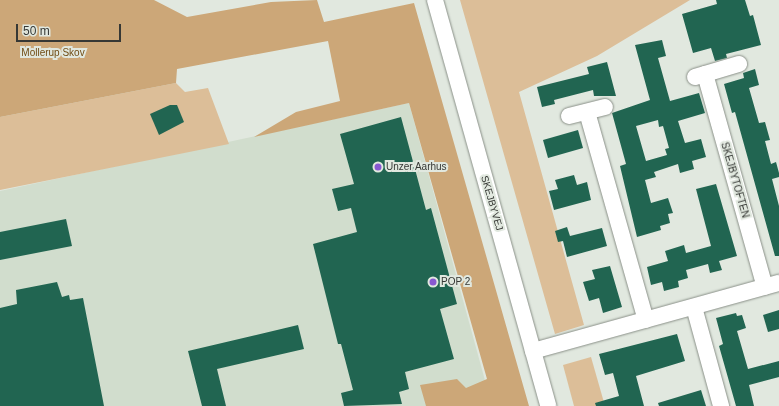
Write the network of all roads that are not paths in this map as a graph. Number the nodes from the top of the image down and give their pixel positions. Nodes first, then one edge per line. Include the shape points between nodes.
1 (435, 0) edge
2 (739, 64) dead end
3 (605, 107) dead end
4 (587, 112) junction
5 (570, 116) dead end
6 (772, 285) edge
7 (694, 307) junction
8 (646, 320) junction
9 (533, 351) junction
10 (548, 406) edge
11 (721, 406) edge

1 - 9 street, SKEJBYVEJ
2 - 6 street, SKEJBYTOFTEN via 700,76
3 - 4 street
4 - 5 street
4 - 8 street
6 - 7 street, SKEJBYTOFTEN
7 - 8 street, SKEJBYTOFTEN
7 - 11 street
8 - 9 street, SKEJBYTOFTEN
9 - 10 street, SKEJBYVEJ

